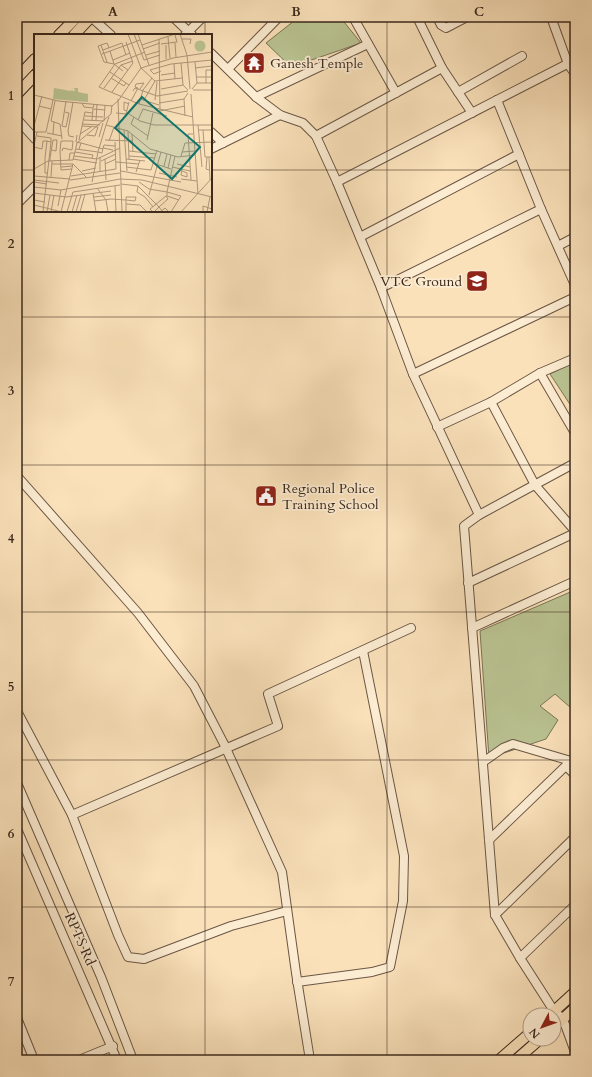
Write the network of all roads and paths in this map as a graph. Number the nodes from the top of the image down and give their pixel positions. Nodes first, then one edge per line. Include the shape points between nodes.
1 (76, 17) edge
2 (91, 17) edge
3 (173, 17) edge
4 (204, 17) edge
5 (279, 17) edge
6 (353, 17) edge
7 (437, 17) edge
8 (467, 17) edge
9 (550, 17) edge
10 (420, 18) edge
11 (60, 34) edge
12 (75, 34) edge
13 (110, 34) edge
14 (188, 34) edge
15 (368, 44) junction
16 (212, 54) edge
17 (522, 56) dead end
18 (34, 60) edge
19 (572, 62) edge
20 (442, 68) junction
21 (228, 69) junction
22 (575, 74) edge
23 (34, 76) edge
24 (17, 78) edge
25 (458, 92) junction
26 (396, 93) junction
27 (17, 94) edge
28 (256, 97) junction
29 (497, 100) junction
30 (472, 113) junction
31 (280, 115) junction
32 (17, 119) edge
33 (212, 133) edge
34 (316, 136) junction
35 (34, 137) edge
36 (223, 143) junction
37 (212, 148) edge
38 (519, 154) junction
39 (337, 182) junction
40 (34, 187) edge
41 (17, 204) edge
42 (541, 210) junction
43 (360, 237) junction
44 (575, 237) edge
45 (558, 246) junction
46 (575, 285) edge
47 (381, 288) junction
48 (575, 297) edge
49 (575, 358) edge
50 (540, 373) junction
51 (413, 374) junction
52 (491, 402) junction
53 (437, 426) junction
54 (575, 433) edge
55 (575, 463) edge
56 (17, 476) edge
57 (535, 485) junction
58 (480, 515) junction
59 (575, 532) edge
60 (575, 581) edge
61 (468, 583) junction
62 (411, 628) dead end
63 (472, 628) junction
64 (363, 650) junction
65 (17, 711) edge
66 (226, 749) junction
67 (483, 762) junction
68 (571, 762) edge
69 (575, 775) edge
70 (17, 783) edge
71 (72, 815) junction
72 (17, 829) edge
73 (575, 837) edge
74 (489, 840) junction
75 (575, 905) edge
76 (287, 911) junction
77 (495, 915) junction
78 (520, 958) junction
79 (297, 982) junction
80 (575, 992) edge
81 (549, 1007) edge
82 (559, 1007) edge
83 (575, 1008) edge
84 (563, 1019) joint
85 (18, 1021) edge
86 (522, 1040) edge
87 (112, 1046) junction
88 (531, 1047) edge
89 (575, 1052) edge
90 (34, 1060) edge
91 (79, 1060) edge
92 (117, 1060) edge
93 (132, 1060) edge
94 (310, 1060) edge
95 (499, 1060) edge
96 (516, 1060) edge

1 - 11 main road
2 - 12 main road
2 - 13 street
3 - 14 street
4 - 14 street
5 - 21 street
6 - 15 street
7 - 8 street via 446,28
9 - 19 street
10 - 20 street
15 - 26 street
15 - 28 street
16 - 21 street
17 - 25 street
18 - 24 main road
19 - 22 street
19 - 29 street
20 - 25 street
20 - 26 street
21 - 28 street
23 - 27 main road
25 - 30 street
26 - 34 street
28 - 31 street
29 - 30 street
29 - 38 street
30 - 39 street
31 - 34 street via 303,123
31 - 36 street
32 - 35 street
33 - 36 street
34 - 39 street
36 - 37 street
38 - 42 street
38 - 43 street
39 - 43 street
40 - 41 street
42 - 45 street
42 - 47 street
43 - 47 street
44 - 45 street
45 - 46 street
47 - 51 street
48 - 51 street
49 - 50 street
50 - 52 street
50 - 54 street
51 - 53 street
52 - 53 street
52 - 57 street
53 - 58 street
55 - 57 street
56 - 66 street via 142,619 194,686
57 - 58 street
57 - 59 street
58 - 61 street via 464,526
59 - 61 street
60 - 63 street
61 - 63 street
62 - 64 street
63 - 67 street
64 - 66 street via 268,694 278,726
64 - 79 street via 404,856 403,901 395,950 390,967 372,972
65 - 71 street
66 - 71 street
66 - 76 street via 282,872
67 - 68 street via 513,744
67 - 74 street
68 - 69 street
68 - 74 street
70 - 93 street via 101,977
71 - 76 street via 128,957 144,959 230,926
72 - 87 street, RPTS Rd
73 - 77 street
74 - 77 street
75 - 78 street
76 - 79 street
77 - 78 street
78 - 81 street
79 - 94 street
80 - 82 main road
83 - 84 main road
84 - 89 street
85 - 90 street
86 - 95 main road
87 - 91 street
87 - 92 street, RPTS Rd
88 - 96 main road

